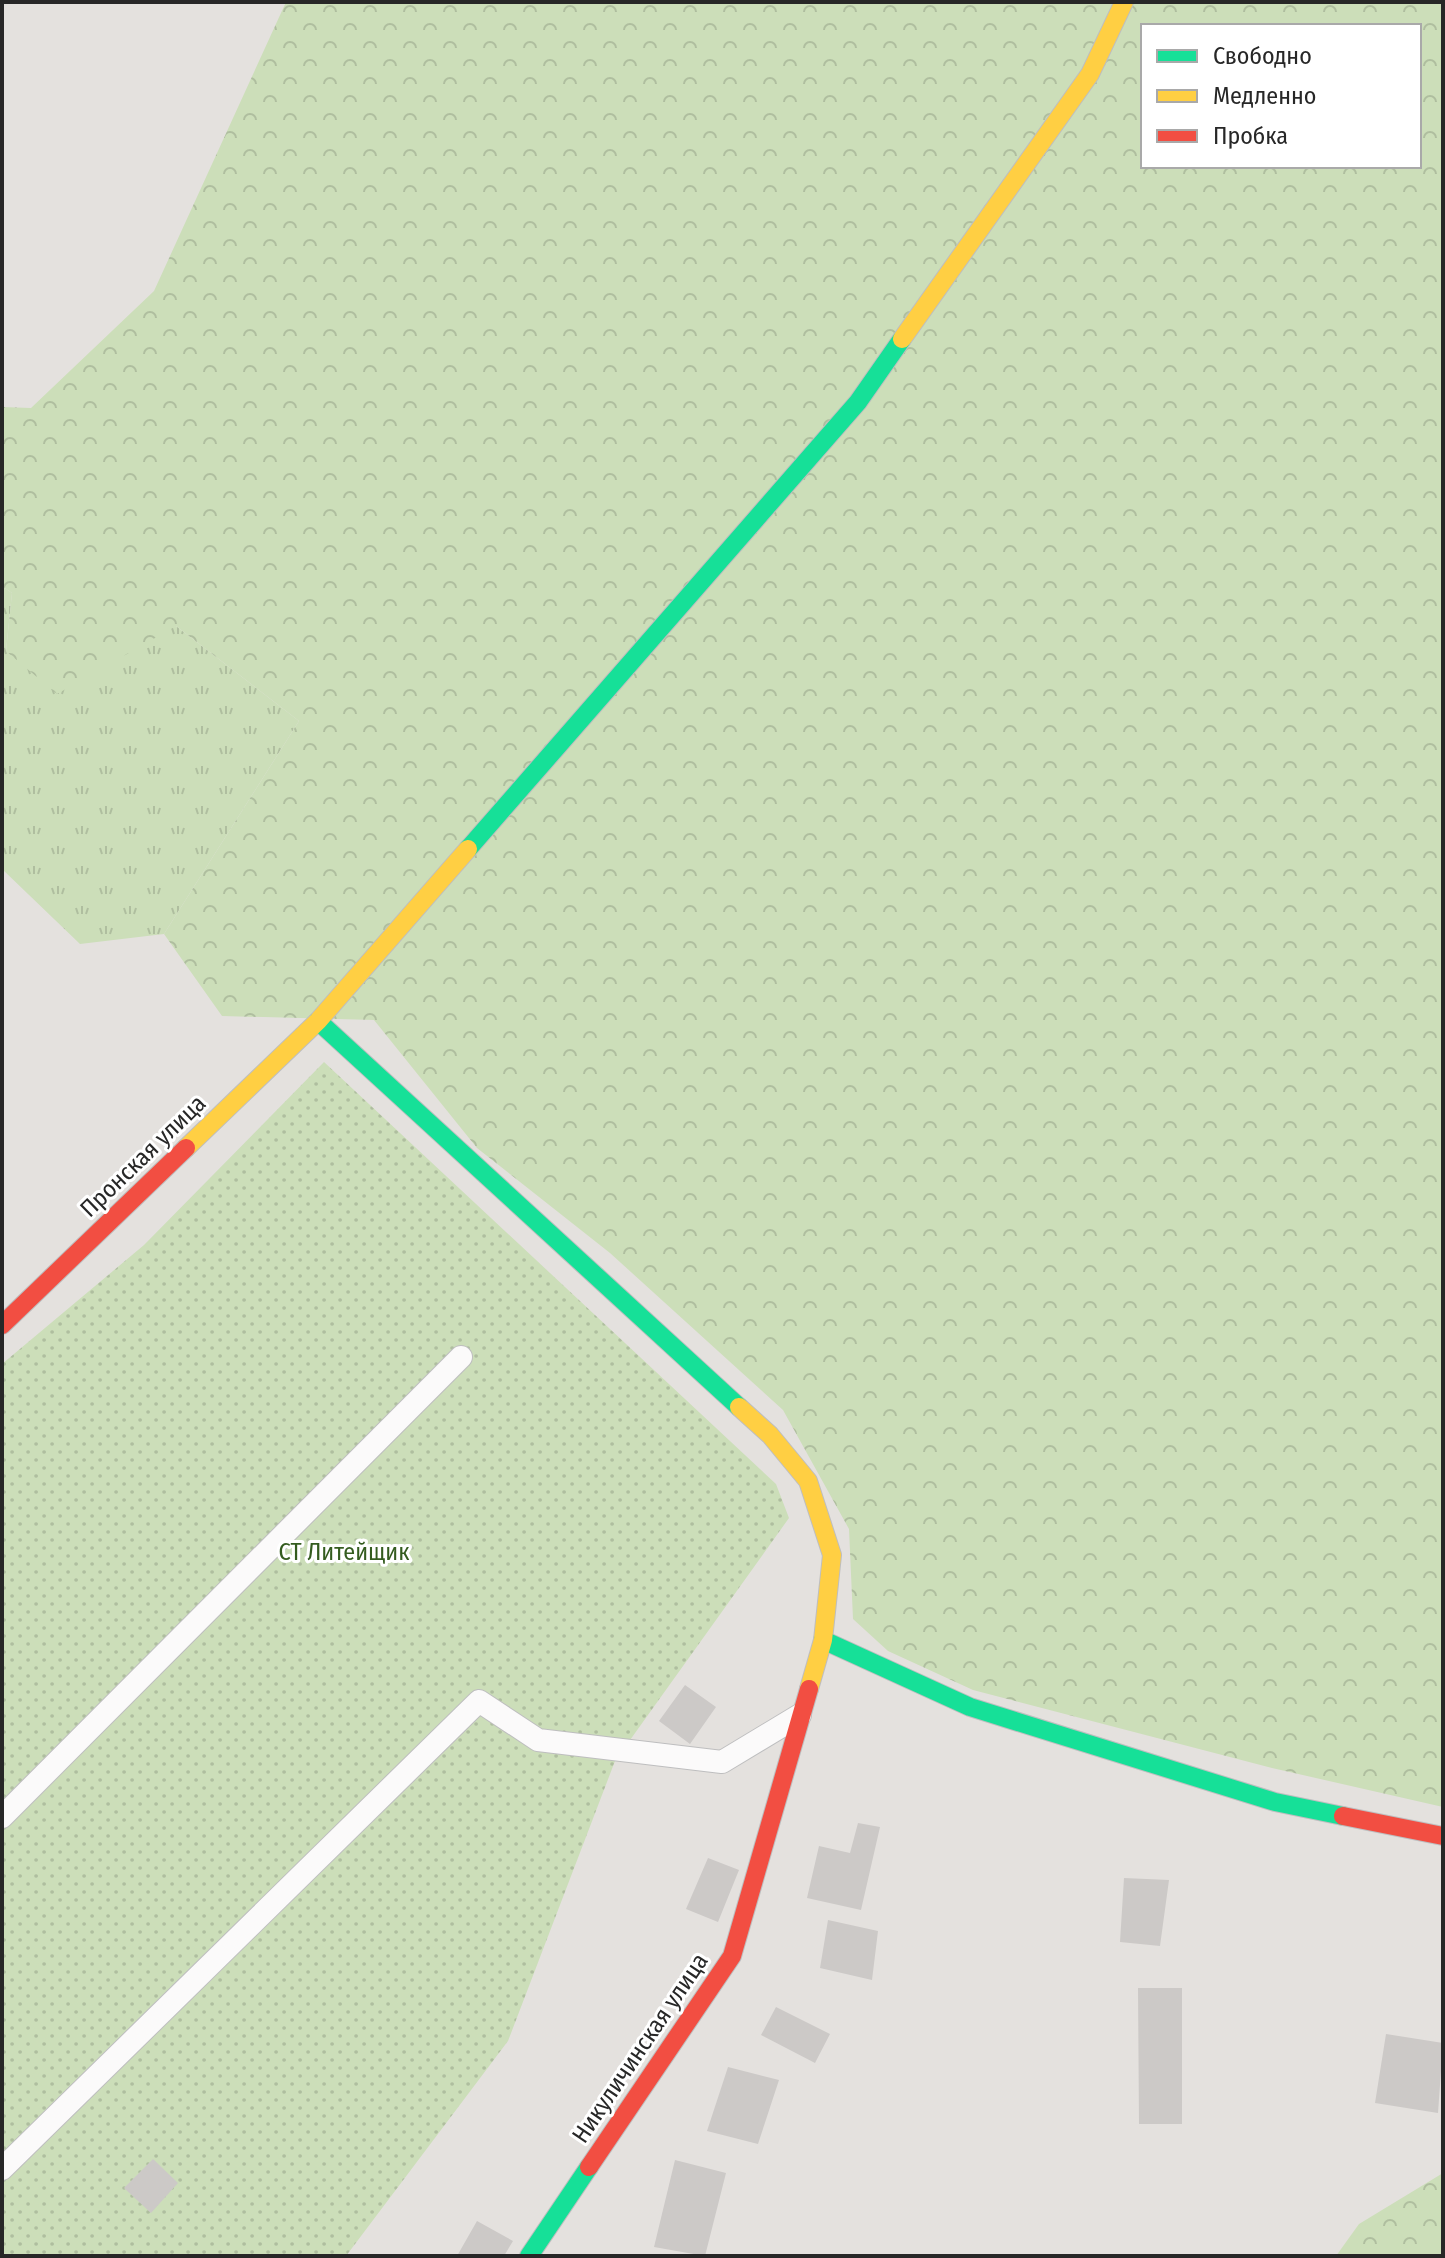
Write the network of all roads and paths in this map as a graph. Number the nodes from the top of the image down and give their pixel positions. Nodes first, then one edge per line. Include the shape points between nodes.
1 (1124, 2) edge
2 (318, 1021) junction
3 (2, 1325) edge
4 (461, 1357) dead end
5 (823, 1640) junction
6 (801, 1715) junction
7 (2, 1817) edge
8 (1443, 1836) edge
9 (2, 2169) edge
10 (529, 2256) edge

1 - 2 street, Пронская улица via 1090,74 858,402
2 - 3 street, Пронская улица
2 - 5 street, Никуличинская улица via 770,1435 808,1481 832,1555
4 - 7 lane
5 - 6 street, Никуличинская улица
5 - 8 street via 970,1707 1275,1802
6 - 9 lane via 722,1762 538,1740 479,1701
6 - 10 street, Никуличинская улица via 732,1956

